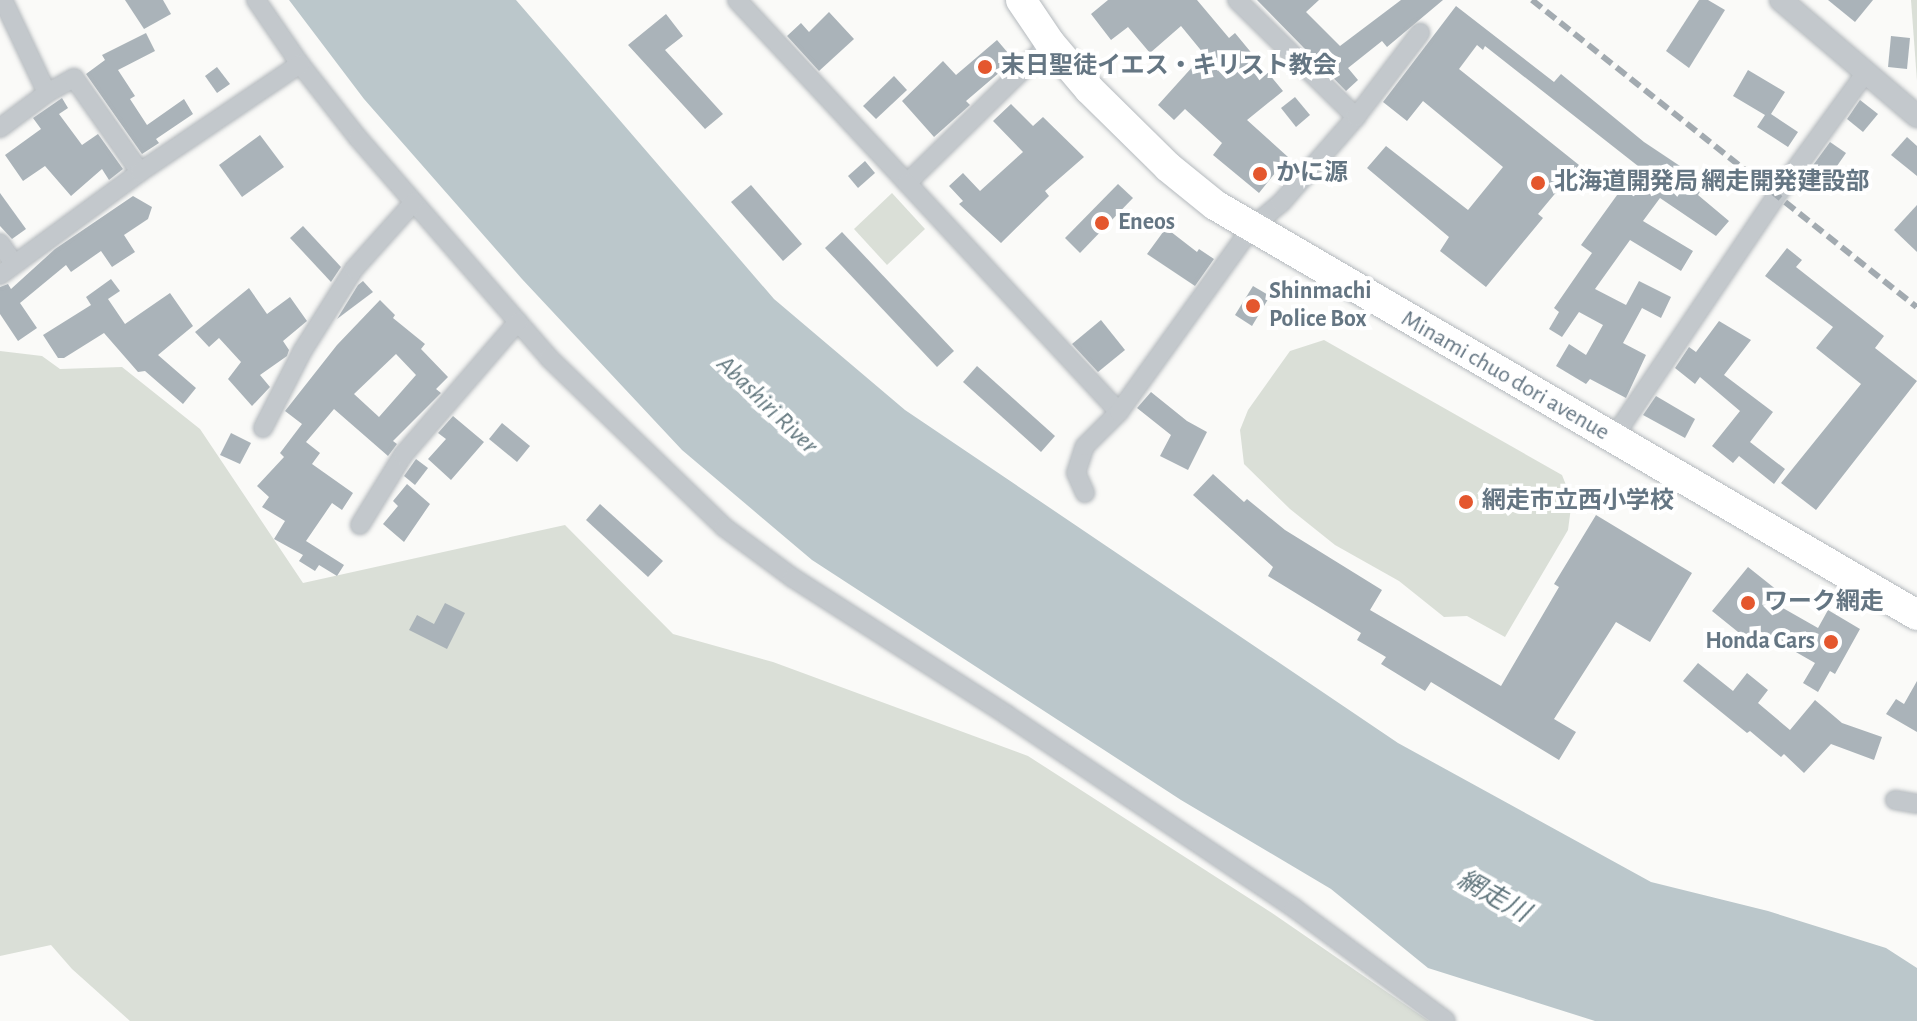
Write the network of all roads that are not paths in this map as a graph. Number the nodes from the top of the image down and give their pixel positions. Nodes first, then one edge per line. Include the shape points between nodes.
1 (3, 0) edge
2 (256, 0) edge
3 (737, 0) edge
4 (1021, 0) edge
5 (1237, 0) edge
6 (1781, 0) edge
7 (1420, 33) dead end
8 (1050, 43) junction
9 (300, 64) junction
10 (1866, 72) junction
11 (47, 93) junction
12 (1917, 116) edge
13 (1356, 117) junction
14 (0, 128) edge
15 (140, 172) junction
16 (907, 183) junction
17 (413, 203) junction
18 (1251, 228) junction
19 (0, 243) edge
20 (7, 270) edge
21 (518, 322) junction
22 (1119, 412) junction
23 (263, 428) dead end
24 (1613, 438) junction
25 (1085, 493) dead end
26 (360, 525) dead end
27 (1917, 615) edge
28 (1895, 800) dead end
29 (1917, 804) edge
30 (1446, 1021) edge

1 - 11 street
2 - 9 street
3 - 16 street
4 - 8 highway, Minami chuo dori avenue
5 - 13 street
6 - 10 street
7 - 13 street
8 - 16 street
8 - 18 highway, Minami chuo dori avenue via 1168,167
9 - 15 street
9 - 17 street
10 - 12 street
10 - 24 street
11 - 14 street
11 - 15 street via 74,78
13 - 18 street via 1281,203
15 - 20 street
16 - 22 street
17 - 21 street
17 - 23 street via 354,269 303,350
18 - 22 street
18 - 24 highway, Minami chuo dori avenue
19 - 20 street
21 - 26 street via 403,455
21 - 30 street via 596,407 736,535 793,578 1294,908
22 - 25 street via 1078,459 1076,473
24 - 27 highway, Minami chuo dori avenue
28 - 29 street

